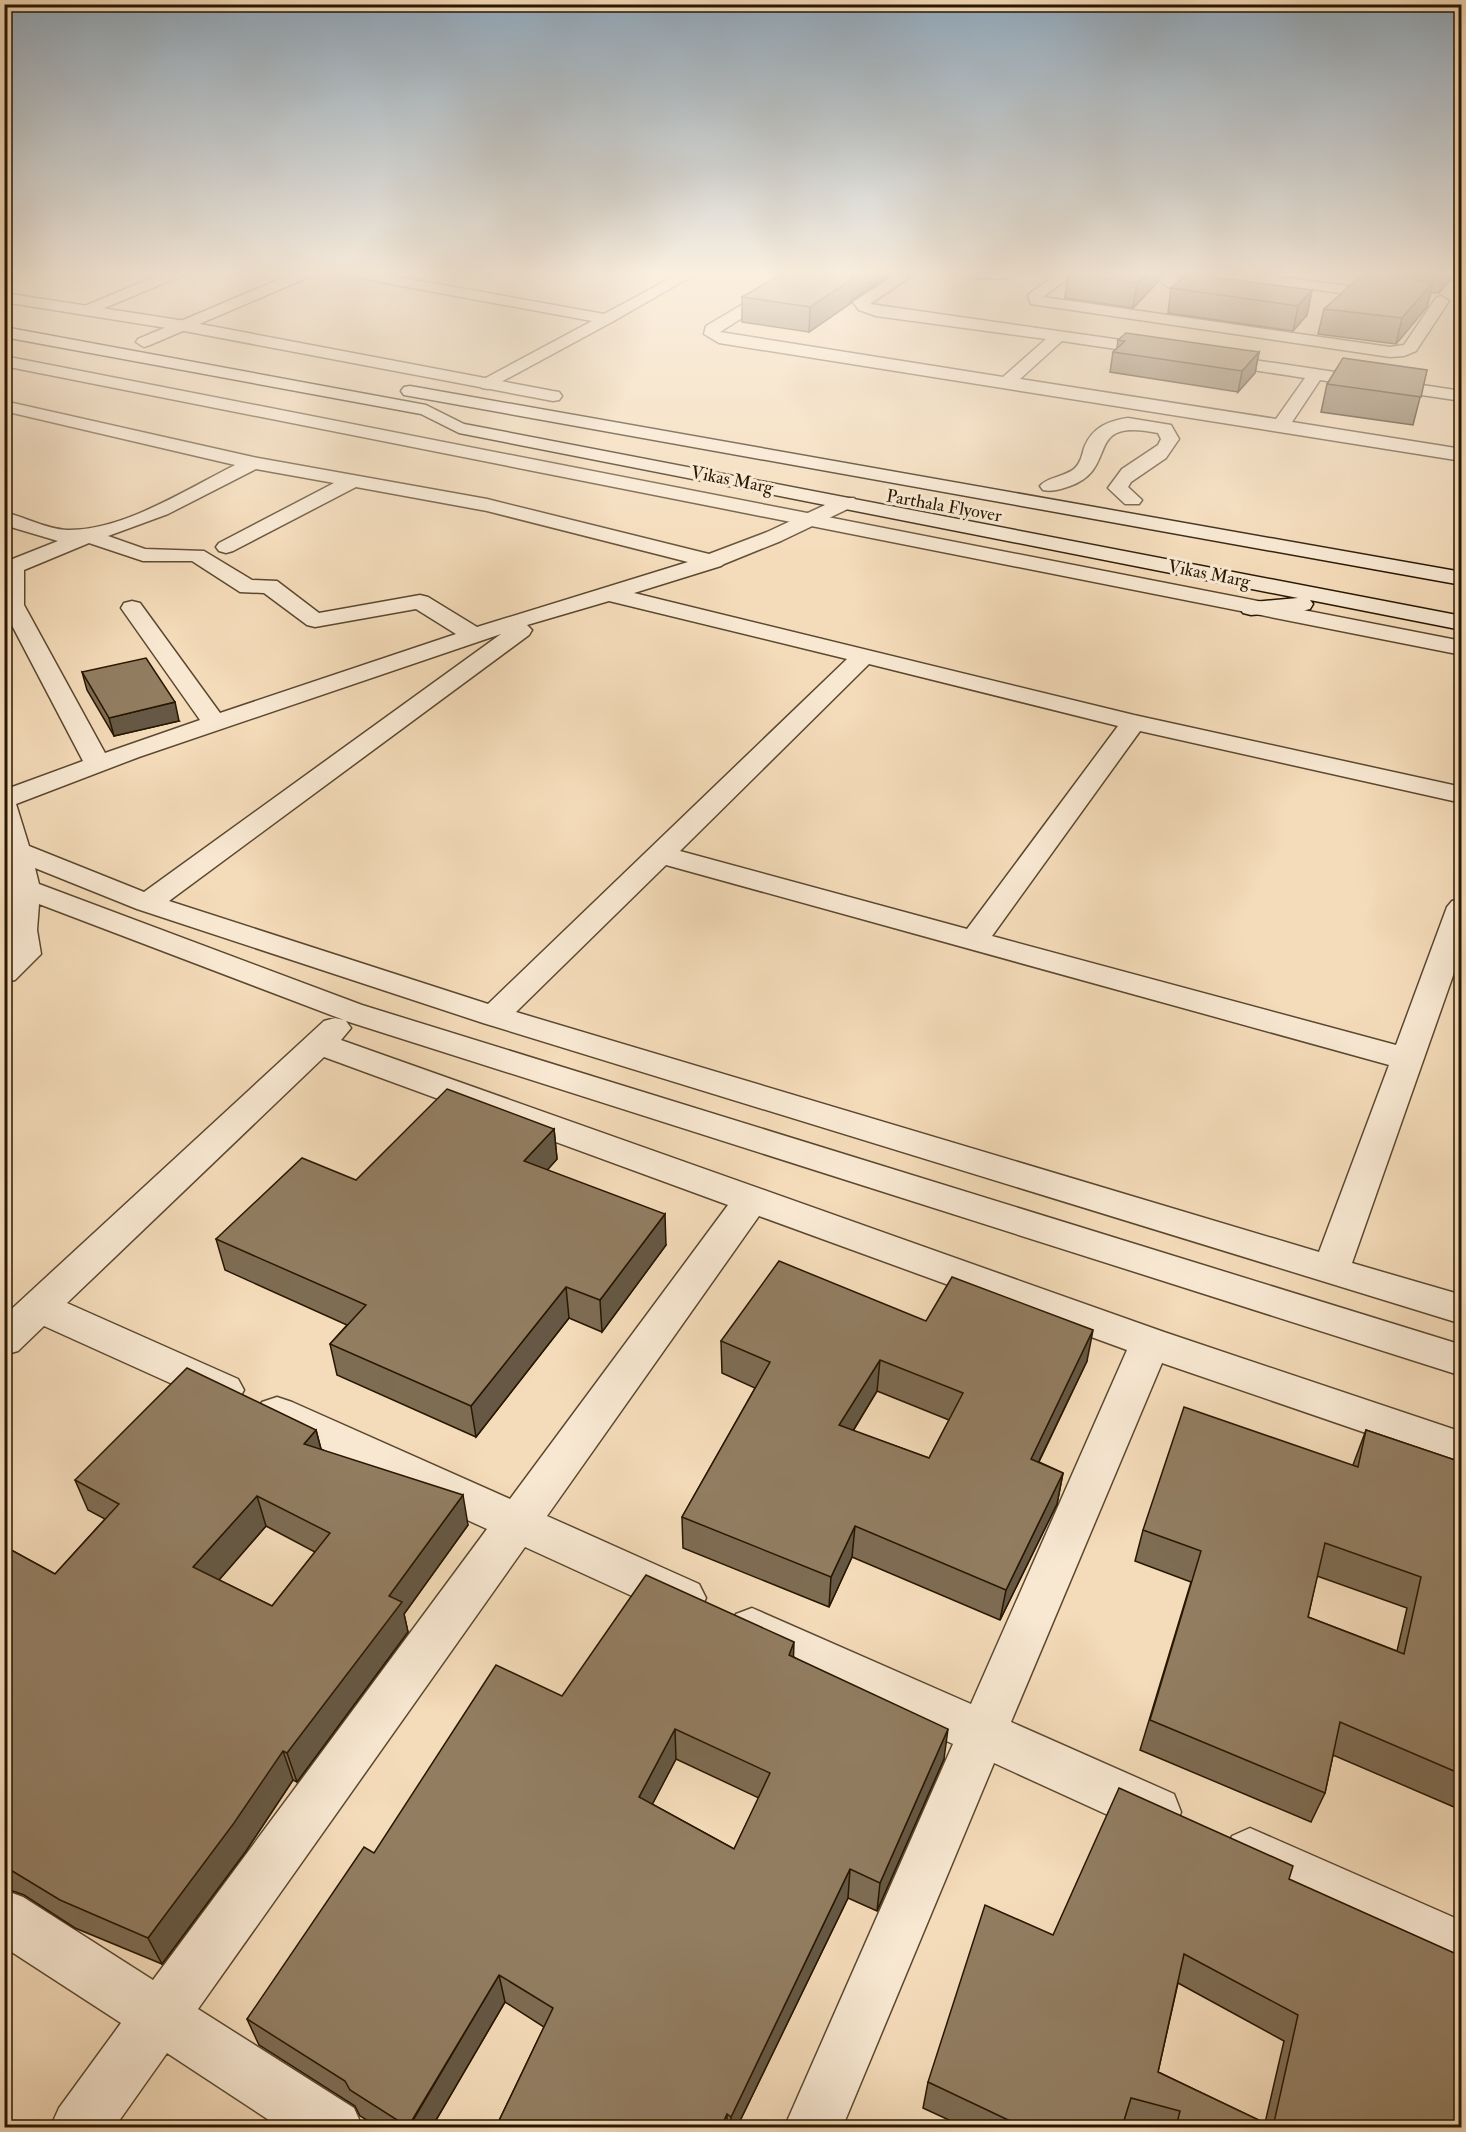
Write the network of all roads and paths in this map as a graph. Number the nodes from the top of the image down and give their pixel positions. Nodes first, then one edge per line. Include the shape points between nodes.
1 (52, 370) edge
2 (212, 370) edge
3 (281, 370) edge
4 (417, 370) edge
5 (513, 370) edge
6 (932, 370) edge
7 (1020, 370) edge
8 (1293, 370) edge
9 (1317, 374) junction
10 (1007, 382) junction
11 (488, 384) junction
12 (553, 396) junction
13 (1461, 396) edge
14 (575, 400) dead end
15 (1136, 402) junction
16 (4, 406) edge
17 (458, 408) junction
18 (426, 410) junction
19 (1191, 411) junction
20 (1283, 421) junction
21 (1119, 424) junction
22 (1165, 429) junction
23 (1461, 443) edge
24 (1461, 455) edge
25 (254, 463) junction
26 (355, 480) junction
27 (1027, 481) dead end
28 (1094, 487) junction
29 (847, 502) junction
30 (1155, 504) dead end
31 (4, 518) edge
32 (812, 521) junction
33 (88, 536) junction
34 (226, 547) dead end
35 (714, 562) junction
36 (1282, 568) dead end
37 (1461, 579) edge
38 (609, 594) junction
39 (1345, 601) junction
40 (132, 608) dead end
41 (1251, 608) junction
42 (546, 611) junction
43 (1414, 614) junction
44 (1461, 623) edge
45 (474, 635) junction
46 (1404, 637) junction
47 (1461, 648) edge
48 (863, 657) junction
49 (1134, 722) junction
50 (215, 723) junction
51 (98, 764) junction
52 (1461, 795) edge
53 (4, 799) edge
54 (4, 806) edge
55 (16, 851) junction
56 (659, 854) junction
57 (26, 889) junction
58 (147, 903) junction
59 (1461, 907) edge
60 (974, 940) junction
61 (4, 973) edge
62 (382, 980) junction
63 (351, 1012) junction
64 (494, 1016) junction
65 (320, 1044) junction
66 (1407, 1059) junction
67 (751, 1200) junction
68 (1331, 1270) junction
69 (39, 1307) junction
70 (1461, 1310) edge
71 (4, 1340) edge
72 (1150, 1343) junction
73 (1461, 1361) edge
74 (1461, 1449) edge
75 (517, 1522) junction
76 (982, 1733) junction
77 (4, 1916) edge
78 (1461, 1949) edge
79 (160, 2015) junction
80 (79, 2127) edge
81 (334, 2127) edge
82 (813, 2127) edge

1 - 32 street
2 - 18 street, Vikas Marg
3 - 17 street
4 - 11 street
5 - 11 street
6 - 10 street
7 - 10 street
8 - 9 street
9 - 13 street
9 - 20 street
10 - 15 street
11 - 12 street
12 - 14 street
12 - 17 street
15 - 19 street
15 - 21 street
16 - 25 street
17 - 18 street, Parthala Flyover
17 - 36 street, Parthala Flyover
17 - 37 street, Parthala Flyover via 489,406
18 - 29 street, Vikas Marg via 459,428
19 - 20 street
19 - 22 street
20 - 23 street
20 - 24 street
21 - 22 street
21 - 28 street via 1098,438 1084,470
22 - 28 street via 1170,438 1167,449 1122,477
25 - 26 street
25 - 33 street via 128,524
26 - 34 street
26 - 35 street via 487,505
27 - 28 street
28 - 30 street
29 - 32 street
29 - 39 street, Vikas Marg
31 - 33 street via 64,536
32 - 35 street
32 - 41 street
33 - 45 street via 143,555 197,555 248,587 269,586 315,620 420,602
33 - 51 street via 13,567 13,605
35 - 38 street
38 - 42 street
38 - 48 street
39 - 41 street
39 - 43 street, Vikas Marg
40 - 50 street
41 - 46 street
42 - 45 street
42 - 58 street
43 - 44 street, Vikas Marg
43 - 46 street
45 - 50 street
46 - 47 street
48 - 49 street
48 - 56 street
49 - 52 street
49 - 60 street
50 - 51 street
51 - 53 street
54 - 55 street
55 - 57 street
55 - 58 street
56 - 60 street
56 - 64 street
57 - 61 street via 22,930 26,954
57 - 63 street
58 - 62 street
59 - 66 street
60 - 66 street
62 - 63 street
62 - 64 street
63 - 65 street
63 - 73 street
64 - 68 street
65 - 67 street
65 - 69 street
66 - 68 street
67 - 72 street
67 - 75 street
68 - 70 street
69 - 71 street
69 - 75 street
72 - 74 street
72 - 76 street
75 - 76 street
75 - 79 street
76 - 78 street
76 - 82 street
77 - 79 street
79 - 80 street
79 - 81 street

